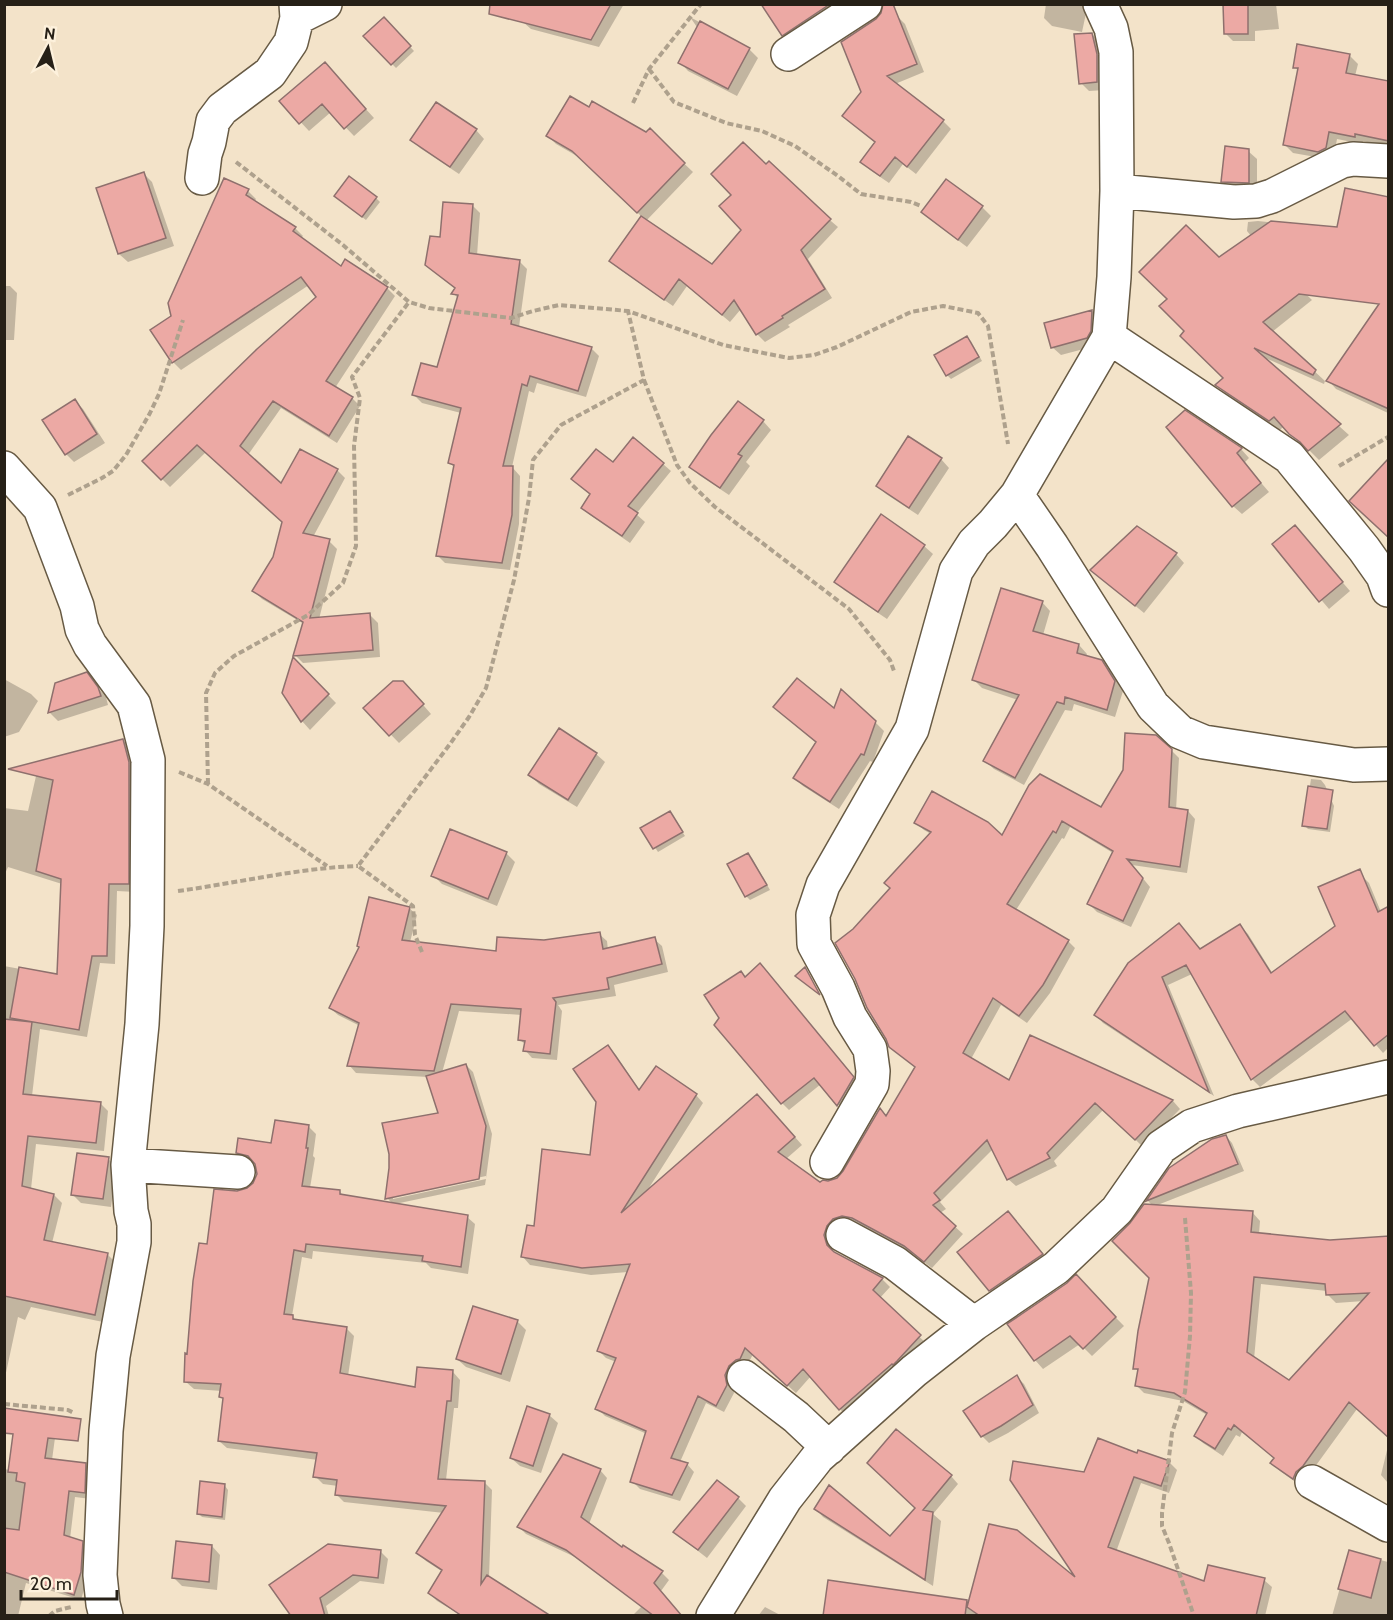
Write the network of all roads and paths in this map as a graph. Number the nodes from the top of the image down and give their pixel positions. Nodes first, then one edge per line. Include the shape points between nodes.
1 (701, 4) edge
2 (865, 4) edge
3 (1100, 4) edge
4 (306, 9) edge
5 (788, 54) dead end
6 (649, 69) junction
7 (633, 104) dead end
8 (209, 142) junction
9 (1389, 161) edge
10 (202, 178) dead end
11 (1117, 191) junction
12 (921, 206) dead end
13 (409, 302) junction
14 (628, 311) junction
15 (183, 320) dead end
16 (1108, 337) junction
17 (644, 381) junction
18 (1389, 437) edge
19 (4, 468) edge
20 (1310, 483) junction
21 (1017, 495) junction
22 (40, 508) junction
23 (1389, 590) edge
24 (894, 671) dead end
25 (148, 760) junction
26 (1389, 764) edge
27 (208, 784) junction
28 (358, 866) junction
29 (327, 867) junction
30 (148, 895) junction
31 (422, 952) dead end
32 (1389, 1077) edge
33 (827, 1162) dead end
34 (128, 1165) junction
35 (238, 1172) dead end
36 (1185, 1218) dead end
37 (843, 1235) dead end
38 (974, 1324) junction
39 (744, 1377) dead end
40 (4, 1404) edge
41 (106, 1431) junction
42 (829, 1448) junction
43 (1312, 1482) dead end
44 (1389, 1525) edge
45 (106, 1616) edge
46 (713, 1616) edge
47 (1194, 1616) edge

1 - 6 path
2 - 5 street
3 - 11 street via 1116,52
4 - 8 street via 291,42 270,73 222,109 213,121
6 - 7 path
6 - 12 path via 674,102 795,146 861,195
8 - 10 street
8 - 13 path via 343,245
9 - 11 street via 1342,161 1256,201
11 - 16 street
13 - 14 path via 511,318 559,305
13 - 27 path via 352,377 360,399 354,446 357,546 343,583 308,615 234,656 215,673 206,693
14 - 17 path
14 - 21 path via 723,345 789,358 814,356 911,312 943,306 978,313 988,326
15 - 22 path via 159,394 126,455 102,478
16 - 20 street via 1289,457
16 - 21 street
17 - 24 path via 676,465 690,483 715,507 849,609 890,660
17 - 28 path via 561,425 532,460 514,580 486,688 450,744
18 - 20 path
19 - 22 street
20 - 23 street via 1364,549
21 - 26 street via 1153,706 1180,732 1204,742 1354,765
21 - 33 street via 974,543 956,571 912,729 823,885 813,915 814,944 870,1049 873,1071 872,1084
22 - 25 street via 82,629 134,705
25 - 27 path
25 - 30 street
27 - 29 path
28 - 29 path
28 - 31 path via 413,906
29 - 30 path
30 - 34 street via 142,1024
32 - 38 street via 1192,1126 1161,1147 1117,1210 1056,1268
34 - 35 street
34 - 41 street via 134,1242 113,1356
36 - 47 path via 1190,1336 1185,1392 1172,1433 1162,1526
37 - 38 street via 895,1263
38 - 42 street via 914,1371
39 - 42 street
40 - 41 path via 68,1410
41 - 45 street via 100,1575
42 - 46 street via 785,1499
43 - 44 street

